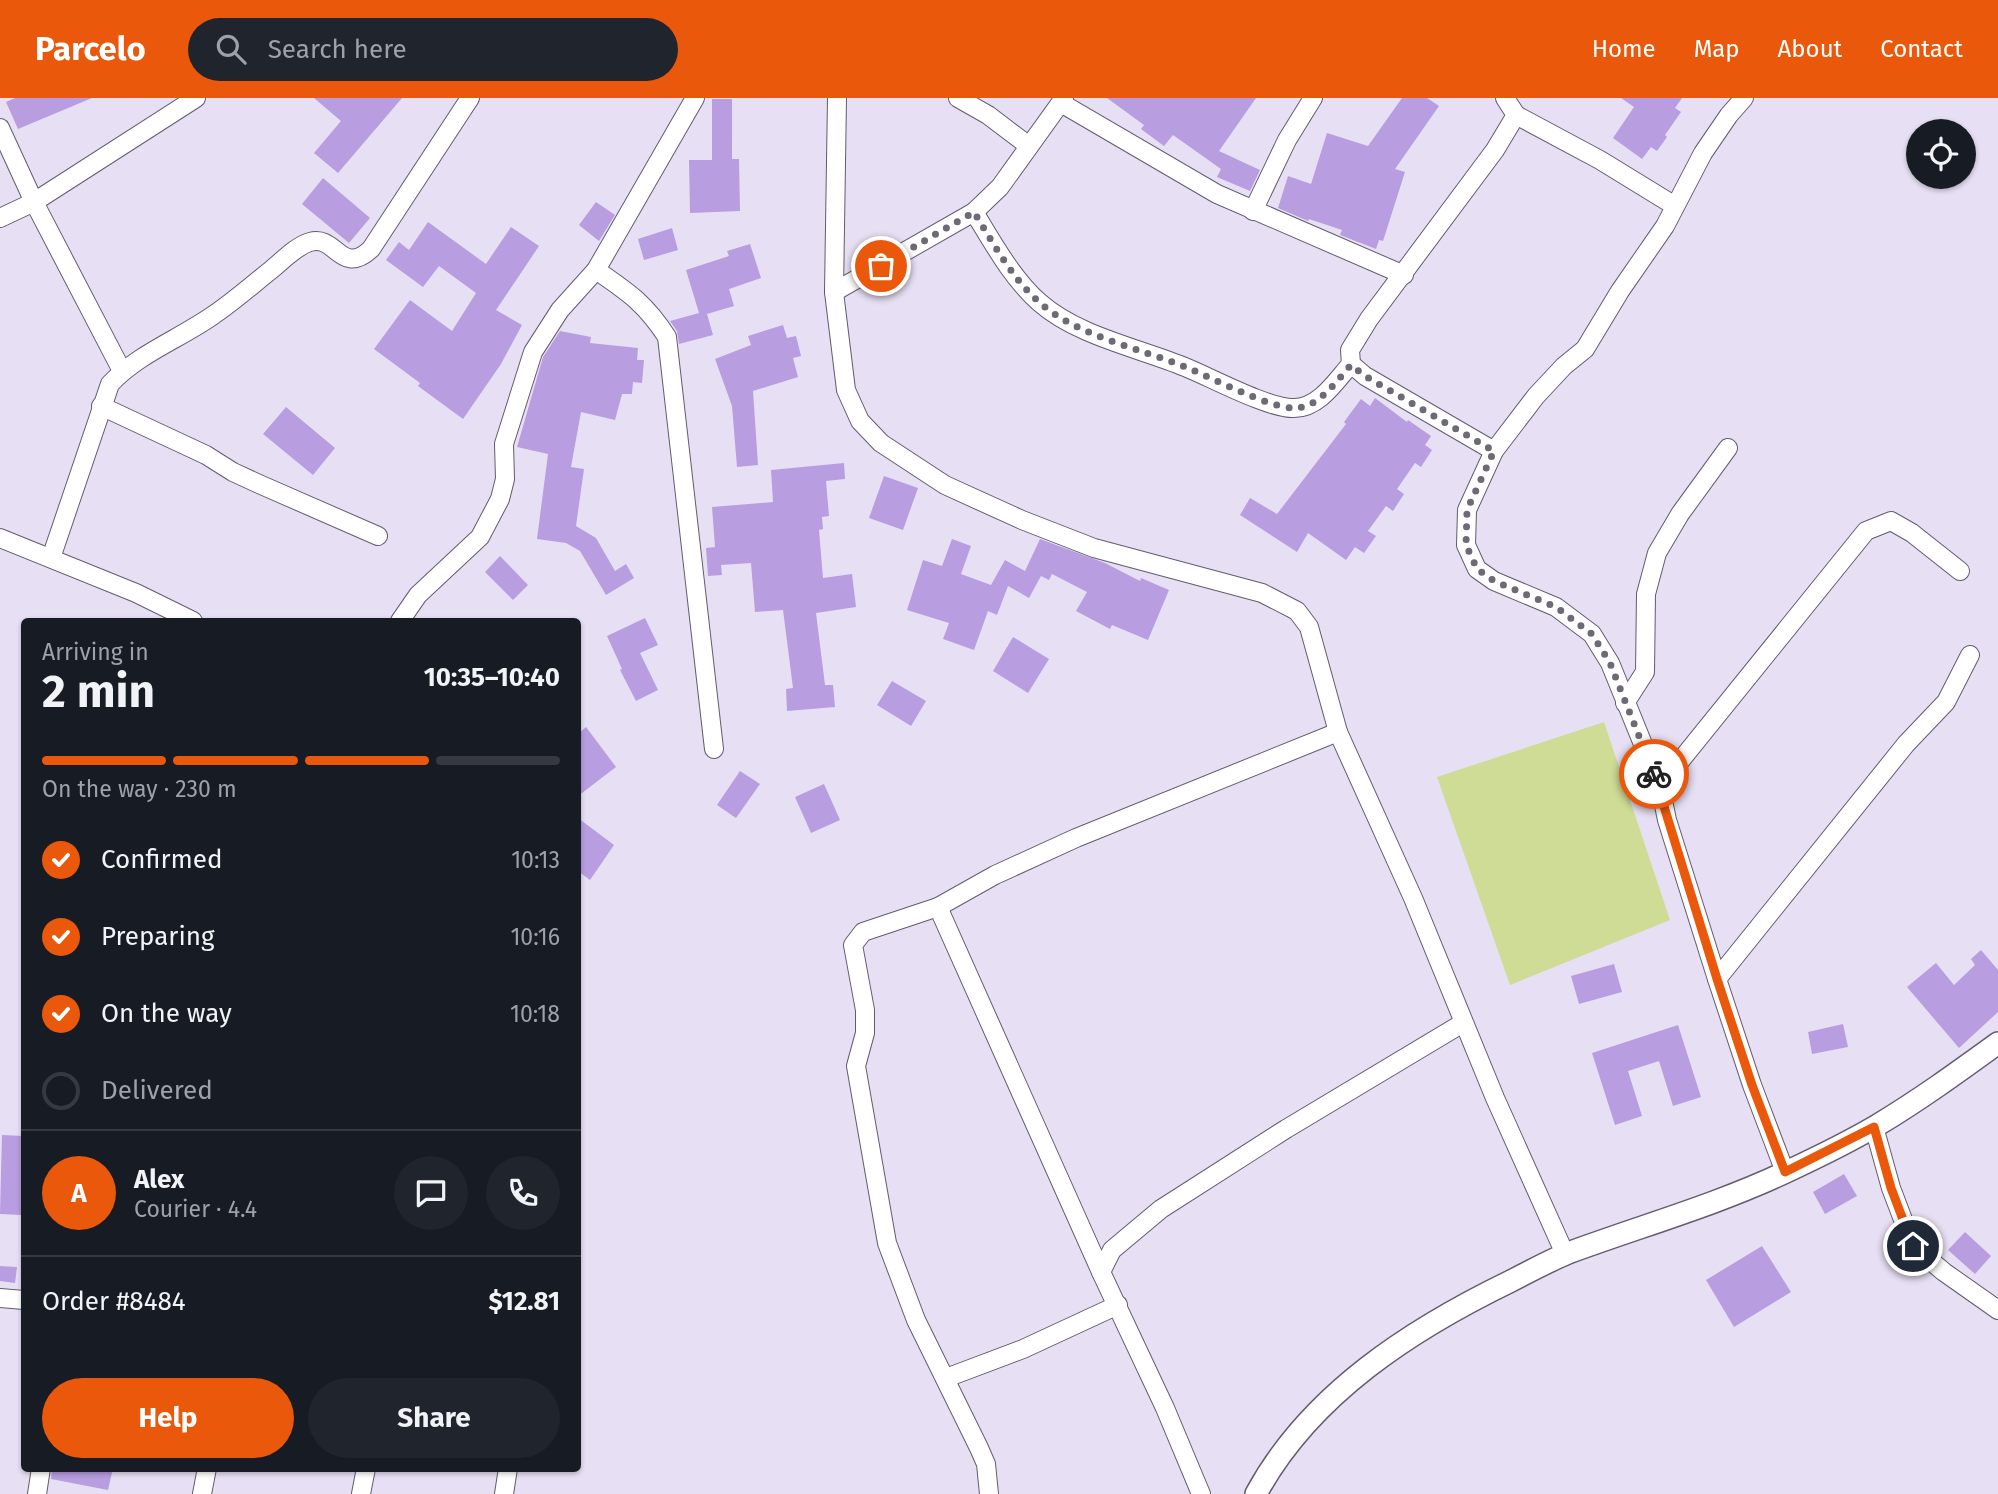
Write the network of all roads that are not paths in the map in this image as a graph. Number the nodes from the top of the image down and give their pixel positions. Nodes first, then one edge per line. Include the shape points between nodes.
1 (196, 98) edge
2 (470, 98) edge
3 (695, 98) edge
4 (837, 98) edge
5 (958, 98) edge
6 (1313, 98) edge
7 (1505, 98) edge
8 (1744, 98) edge
9 (1063, 100) edge
10 (1516, 115) junction
11 (0, 128) edge
12 (1029, 146) junction
13 (34, 202) junction
14 (1675, 206) junction
15 (1253, 211) junction
16 (974, 212) junction
17 (0, 218) edge
18 (596, 270) junction
19 (1404, 275) junction
20 (834, 292) junction
21 (1351, 365) junction
22 (122, 371) junction
23 (101, 406) junction
24 (1728, 448) dead end
25 (1494, 451) junction
26 (378, 536) dead end
27 (0, 538) edge
28 (51, 558) junction
29 (1960, 571) dead end
30 (187, 618) edge
31 (402, 618) edge
32 (1970, 655) dead end
33 (1625, 703) junction
34 (1338, 732) junction
35 (714, 749) dead end
36 (1660, 786) junction
37 (938, 907) junction
38 (1717, 979) junction
39 (1463, 1023) junction
40 (1998, 1043) edge
41 (1874, 1127) junction
42 (1785, 1172) junction
43 (1565, 1254) junction
44 (1101, 1272) junction
45 (0, 1298) edge
46 (21, 1300) edge
47 (1118, 1305) junction
48 (1998, 1310) edge
49 (946, 1378) junction
50 (40, 1472) edge
51 (206, 1472) edge
52 (365, 1472) edge
53 (507, 1472) edge
54 (37, 1494) edge
55 (202, 1494) edge
56 (361, 1494) edge
57 (504, 1494) edge
58 (989, 1494) edge
59 (1201, 1494) edge
60 (1256, 1494) edge

1 - 13 street
2 - 22 street via 361,258 349,259 323,242 311,241 213,316
3 - 18 street
4 - 20 street
5 - 12 street
6 - 15 street
7 - 10 street
8 - 14 street via 1703,153
9 - 12 street
9 - 15 street
10 - 14 street
10 - 19 street
11 - 13 street
12 - 16 street via 1000,187
13 - 17 street
13 - 22 street
14 - 25 street via 1585,349 1536,396
15 - 19 street
16 - 20 street
16 - 21 street via 1039,302 1098,335 1267,402 1294,408 1317,402
18 - 31 street via 560,310 533,352 504,444 505,479 500,499 480,537 418,596
18 - 35 street via 651,312 667,337
19 - 21 street via 1369,318 1350,351
20 - 34 street via 846,390 860,421 881,443 946,485 1022,520 1094,548 1282,601 1309,627
21 - 25 street
22 - 23 street via 110,384
23 - 26 street via 206,454 233,472
23 - 28 street
24 - 33 street via 1657,553 1646,594 1645,672
25 - 33 street via 1467,510 1466,545 1477,569 1556,607 1592,634 1610,663
27 - 28 street
28 - 30 street
29 - 36 street via 1891,522 1867,531
32 - 38 street via 1945,702
33 - 36 street
34 - 37 street via 1076,838
34 - 39 street
36 - 38 street
37 - 44 street
37 - 49 street via 863,932 853,945 865,1010 865,1033 856,1066 887,1243 916,1320
38 - 42 street
39 - 43 street
39 - 44 street via 1161,1209 1112,1250
40 - 41 street
41 - 42 street
41 - 48 street via 1913,1246
42 - 43 street
43 - 60 street via 1479,1296 1397,1345 1295,1435
44 - 47 street
45 - 46 street
47 - 49 street
47 - 59 street
49 - 58 street via 986,1464
50 - 54 street
51 - 55 street
52 - 56 street
53 - 57 street

